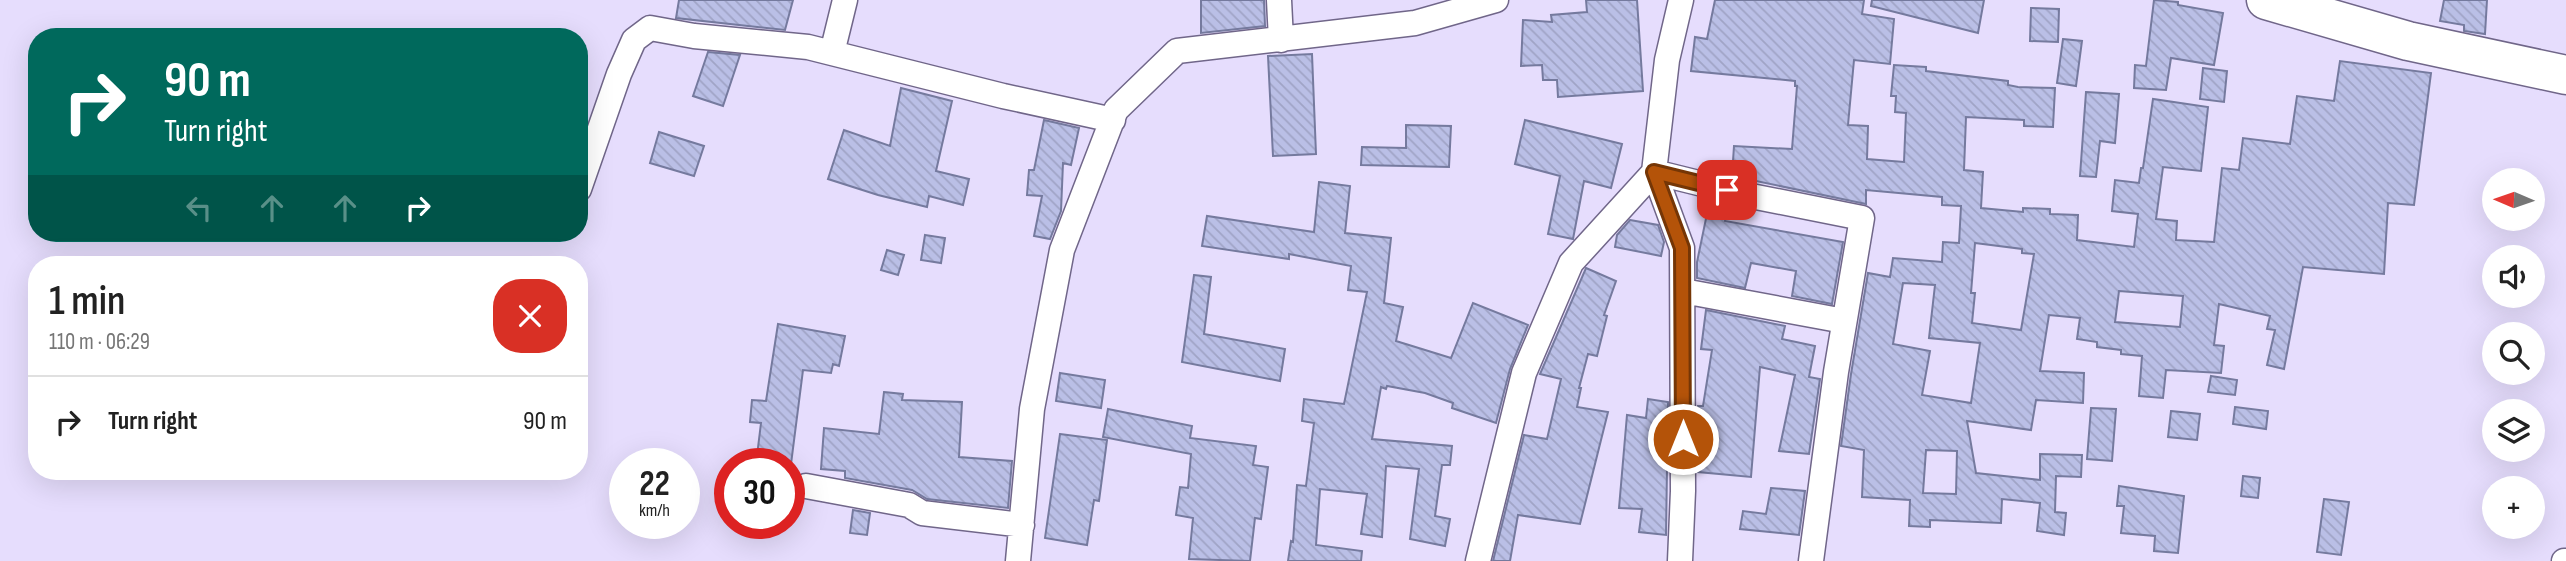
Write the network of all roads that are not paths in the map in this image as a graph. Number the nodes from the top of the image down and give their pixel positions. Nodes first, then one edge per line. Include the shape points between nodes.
1 (845, 0) edge
2 (1279, 0) edge
3 (1496, 0) edge
4 (1681, 0) edge
5 (2266, 0) edge
6 (2330, 0) edge
7 (1281, 40) junction
8 (832, 53) junction
9 (2566, 58) edge
10 (2566, 75) edge
11 (1113, 120) junction
12 (588, 163) edge
13 (1654, 172) junction
14 (1682, 291) junction
15 (1844, 321) junction
16 (806, 486) dead end
17 (1022, 525) junction
18 (1018, 561) edge
19 (1478, 561) edge
20 (1681, 561) edge
21 (1811, 561) edge

1 - 8 street
2 - 7 street
3 - 7 street via 1415,23
4 - 13 street via 1667,60
5 - 10 highway via 2408,41
6 - 9 highway
7 - 11 street via 1177,51 1116,110
8 - 11 street
8 - 12 street via 650,28 634,40
11 - 17 street via 1062,250 1032,409
13 - 14 street via 1682,248
13 - 15 street via 1863,218
13 - 19 street via 1571,264 1524,373
14 - 15 street
14 - 20 street
15 - 21 street
16 - 17 street via 909,505 922,513
17 - 18 street

